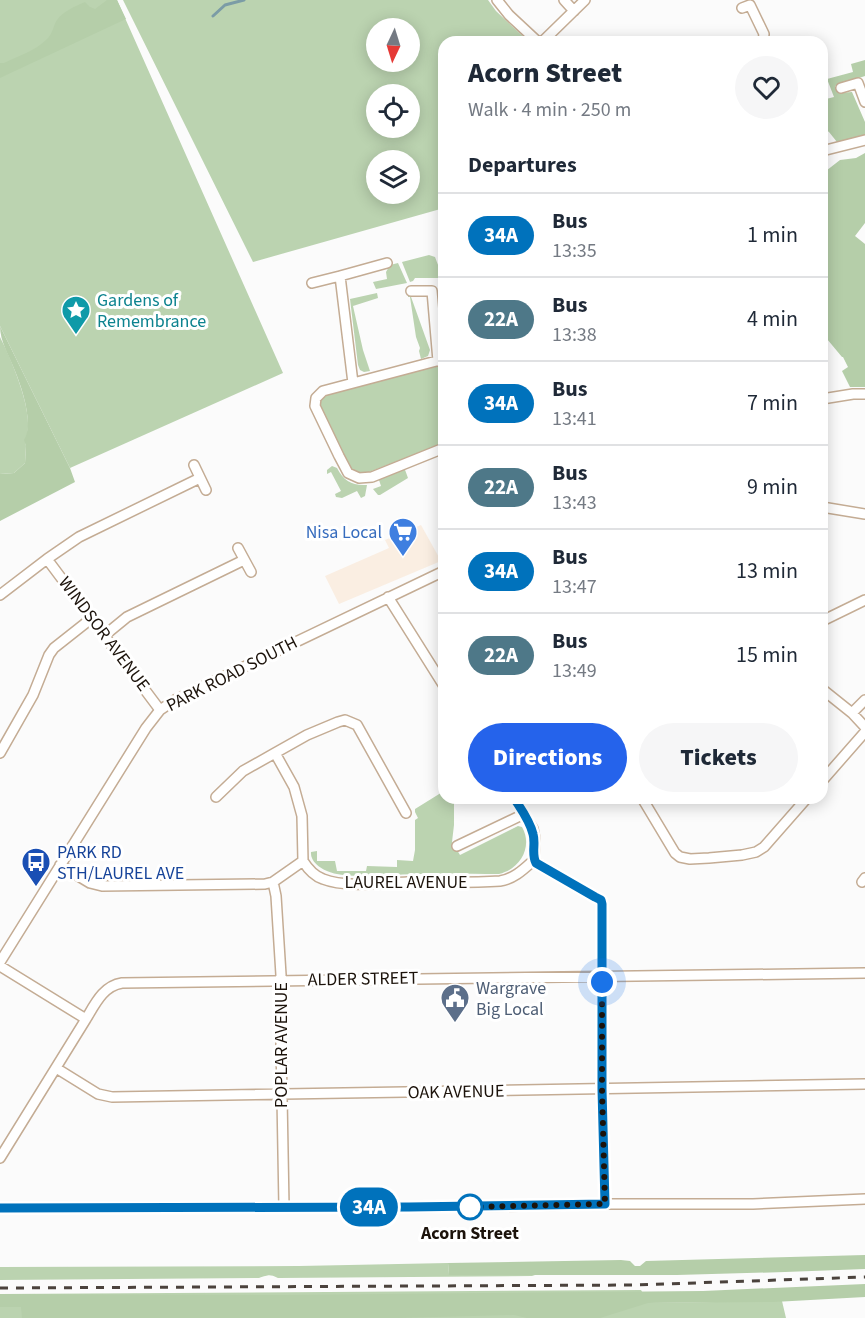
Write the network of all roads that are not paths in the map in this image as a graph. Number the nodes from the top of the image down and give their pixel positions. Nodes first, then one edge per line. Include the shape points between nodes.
1 (497, 0) edge
2 (564, 0) edge
3 (585, 0) edge
4 (751, 4) edge
5 (573, 11) junction
6 (533, 36) edge
7 (546, 36) edge
8 (764, 36) edge
9 (841, 88) dead end
10 (865, 102) edge
11 (865, 140) edge
12 (828, 149) edge
13 (387, 263) dead end
14 (340, 276) junction
15 (312, 283) dead end
16 (411, 291) dead end
17 (438, 337) edge
18 (438, 361) edge
19 (353, 382) junction
20 (865, 394) edge
21 (828, 398) edge
22 (438, 450) edge
23 (194, 465) dead end
24 (200, 478) junction
25 (206, 490) dead end
26 (828, 508) edge
27 (865, 514) edge
28 (238, 548) dead end
29 (47, 558) junction
30 (244, 560) junction
31 (251, 572) dead end
32 (438, 574) edge
33 (0, 595) edge
34 (388, 597) junction
35 (865, 600) edge
36 (92, 618) junction
37 (828, 618) edge
38 (105, 635) junction
39 (438, 676) edge
40 (828, 694) edge
41 (865, 700) edge
42 (160, 710) junction
43 (852, 713) junction
44 (865, 727) edge
45 (865, 732) edge
46 (0, 753) edge
47 (275, 753) junction
48 (828, 774) edge
49 (216, 797) dead end
50 (518, 804) edge
51 (646, 804) edge
52 (802, 804) edge
53 (406, 813) dead end
54 (524, 814) junction
55 (456, 846) dead end
56 (534, 860) junction
57 (303, 861) junction
58 (60, 865) junction
59 (273, 882) junction
60 (0, 964) edge
61 (865, 973) edge
62 (602, 976) junction
63 (281, 980) junction
64 (86, 1019) junction
65 (56, 1068) junction
66 (865, 1084) edge
67 (602, 1089) junction
68 (281, 1094) junction
69 (0, 1158) edge
70 (865, 1199) edge
71 (605, 1204) junction
72 (284, 1207) junction
73 (0, 1208) edge

1 - 6 street
2 - 5 street
3 - 5 street
4 - 8 street
5 - 7 street
9 - 10 street via 858,83
11 - 12 street
13 - 14 street
14 - 15 street
14 - 19 street
16 - 17 street via 432,291
18 - 19 street
19 - 22 street via 323,391 315,406 348,473 364,479 372,477
20 - 21 street
23 - 24 street
24 - 25 street
24 - 29 street via 79,537
26 - 27 street
28 - 30 street
29 - 33 street
29 - 36 street, WINDSOR AVENUE
30 - 31 street
30 - 38 street via 127,617
32 - 34 street, PARK ROAD SOUTH
34 - 39 street
34 - 42 street, PARK ROAD SOUTH
35 - 37 street
36 - 38 street, WINDSOR AVENUE
36 - 46 street via 49,655 33,695
38 - 42 street, WINDSOR AVENUE
40 - 43 street
41 - 43 street
42 - 58 street, PARK ROAD SOUTH
43 - 44 street
45 - 48 street
47 - 49 street via 243,771
47 - 53 street via 338,722 351,722 357,725
47 - 57 street via 294,787 302,816
50 - 54 street
51 - 52 street via 675,853 690,859 756,852
54 - 55 street, LAUREL AVENUE
54 - 56 street via 532,829
56 - 57 street, LAUREL AVENUE via 514,876 500,881 363,884 326,880
56 - 62 street via 601,900
57 - 59 street
58 - 59 street via 102,886
58 - 60 street, PARK ROAD SOUTH
59 - 63 street, POPLAR AVENUE
60 - 64 street
61 - 62 street, ALDER STREET
62 - 63 street, ALDER STREET
62 - 67 street
63 - 64 street, ALDER STREET via 117,983 99,997
63 - 68 street, POPLAR AVENUE
64 - 65 street, ALDER STREET
65 - 68 street, OAK AVENUE via 103,1096
65 - 69 street, ALDER STREET
66 - 67 street, OAK AVENUE
67 - 68 street, OAK AVENUE
67 - 71 street
68 - 72 street, POPLAR AVENUE
70 - 71 street
71 - 72 street
72 - 73 street

